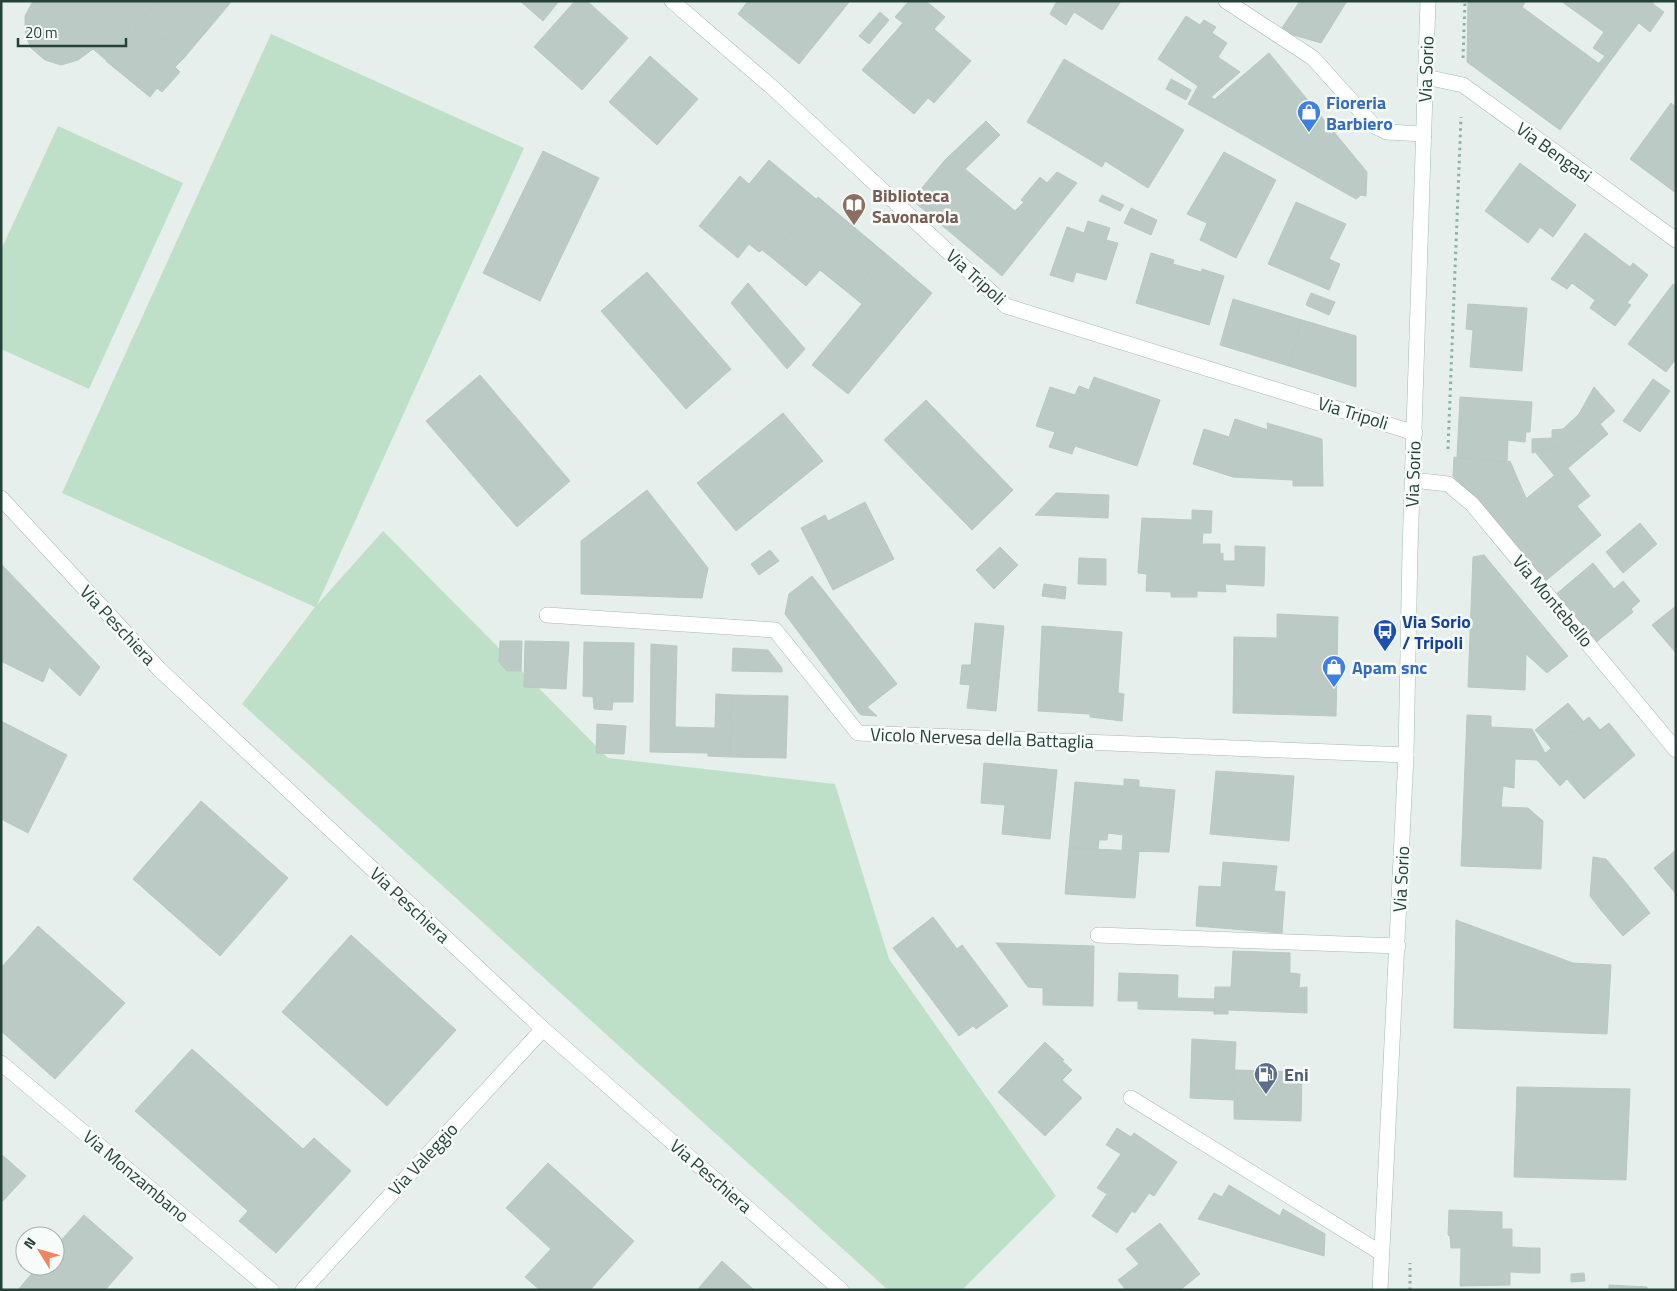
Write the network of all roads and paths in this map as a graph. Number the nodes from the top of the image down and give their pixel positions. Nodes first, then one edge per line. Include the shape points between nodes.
1 (672, 1) edge
2 (1226, 1) edge
3 (1428, 1) edge
4 (1465, 1) edge
5 (1426, 77) junction
6 (1463, 85) junction
7 (1424, 134) junction
8 (1676, 240) edge
9 (1415, 433) junction
10 (1448, 449) dead end
11 (1413, 480) junction
12 (1, 498) edge
13 (547, 615) dead end
14 (1676, 750) edge
15 (1406, 755) junction
16 (1098, 935) dead end
17 (1398, 946) junction
18 (542, 1029) junction
19 (1, 1063) edge
20 (1131, 1098) dead end
21 (1381, 1253) junction
22 (271, 1290) edge
23 (303, 1290) edge
24 (841, 1290) edge
25 (1380, 1290) edge

1 - 9 street, Via Tripoli via 774,89 1006,306
2 - 7 street via 1313,58 1374,126 1387,132
3 - 5 street, Via Sorio
4 - 6 path
5 - 6 street, Via Bengasi
5 - 7 street, Via Sorio
6 - 8 street, Via Bengasi
6 - 10 path
7 - 9 street, Via Sorio
9 - 11 street, Via Sorio
11 - 14 street, Via Montebello via 1448,484 1472,504
11 - 15 street, Via Sorio
12 - 18 street, Via Peschiera via 158,669
13 - 15 street, Vicolo Nervesa della Battaglia via 775,630 858,733
15 - 17 street, Via Sorio
16 - 17 street
17 - 21 street, Via Sorio
18 - 23 street, Via Valeggio
18 - 24 street, Via Peschiera
19 - 22 street, Via Monzambano
20 - 21 street
21 - 25 street, Via Sorio

